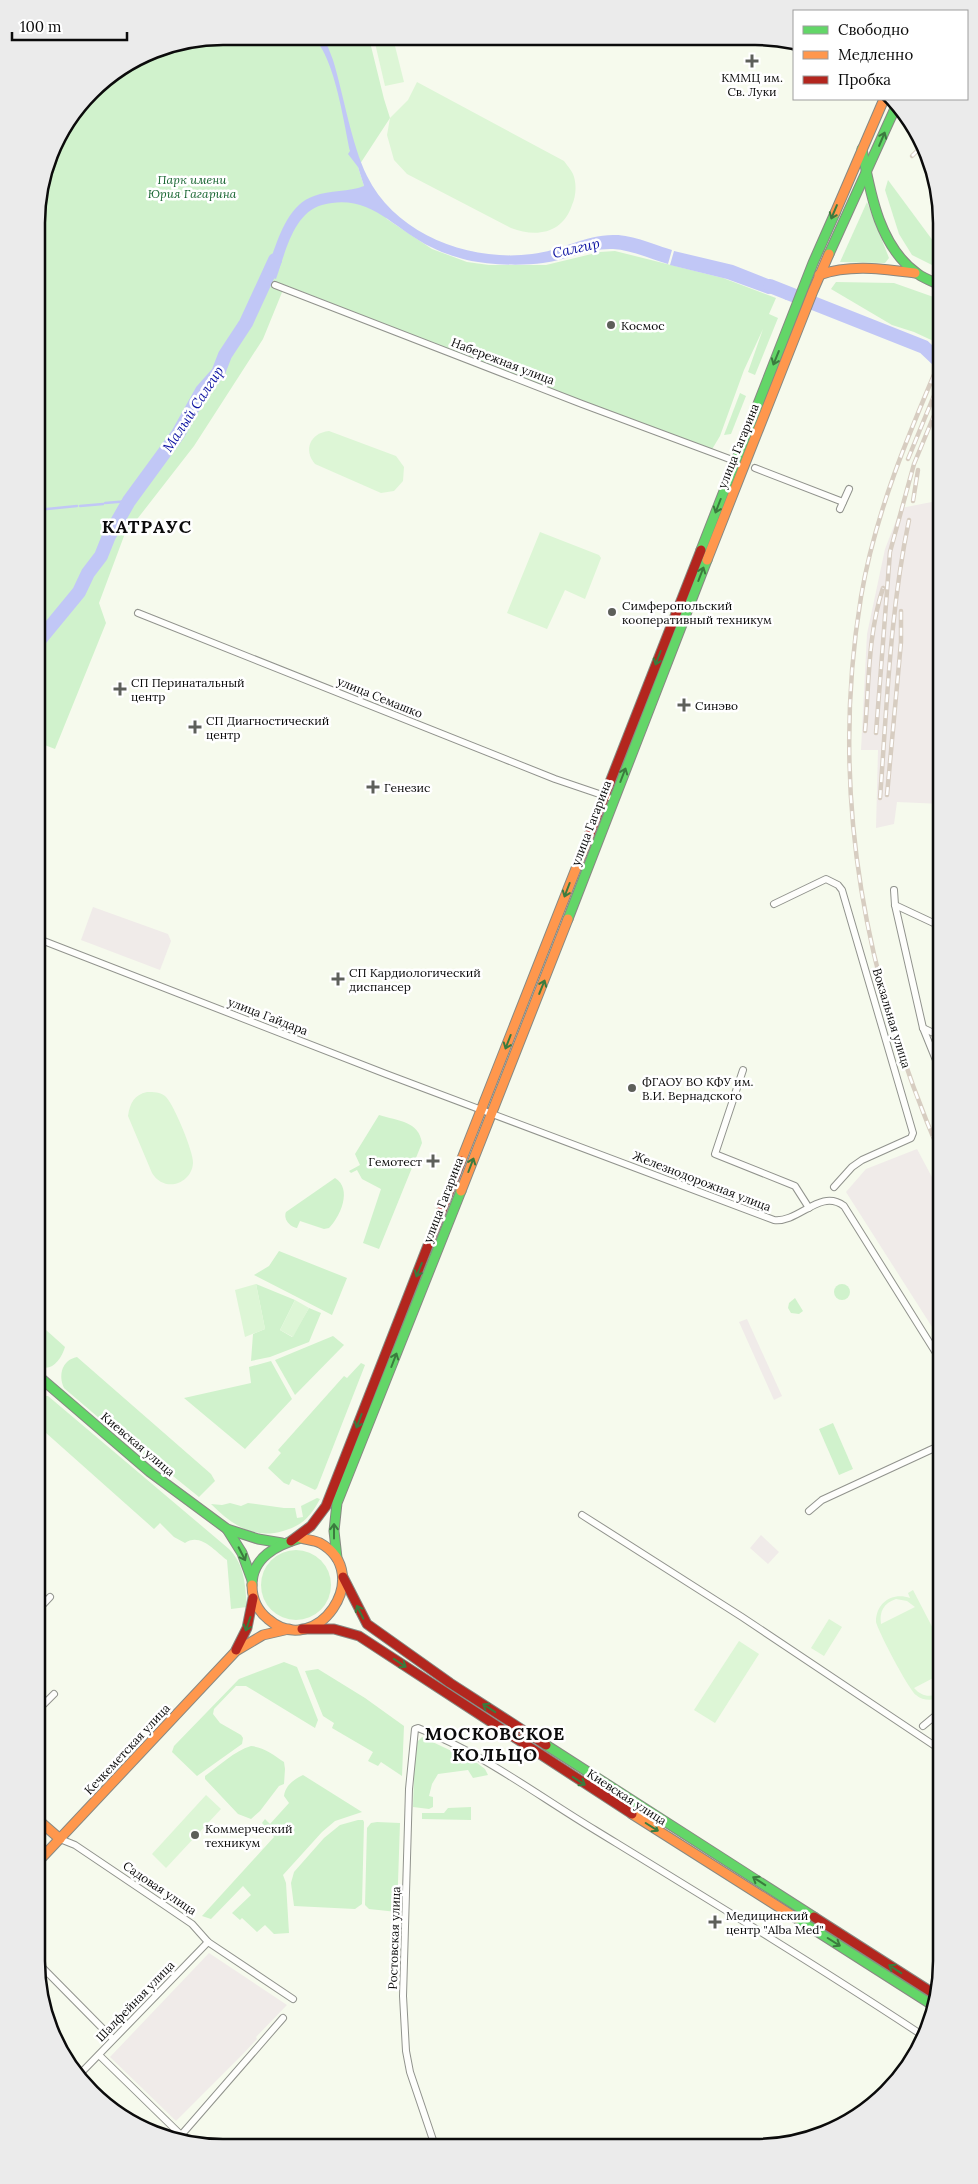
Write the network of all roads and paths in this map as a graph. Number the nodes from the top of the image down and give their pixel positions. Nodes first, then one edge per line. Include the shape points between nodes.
1 (884, 100) edge
2 (894, 111) edge
3 (862, 149) junction
4 (867, 174) junction
5 (916, 273) junction
6 (821, 274) junction
7 (933, 282) edge
8 (806, 284) junction
9 (274, 285) dead end
10 (735, 461) junction
11 (755, 468) dead end
12 (849, 489) dead end
13 (843, 502) junction
14 (840, 509) dead end
15 (138, 613) dead end
16 (604, 796) junction
17 (614, 799) junction
18 (894, 890) dead end
19 (774, 904) dead end
20 (895, 906) junction
21 (933, 923) edge
22 (45, 941) edge
23 (923, 1028) junction
24 (933, 1033) edge
25 (933, 1053) edge
26 (743, 1070) dead end
27 (486, 1112) junction
28 (834, 1187) dead end
29 (809, 1208) junction
30 (933, 1347) edge
31 (45, 1382) edge
32 (933, 1449) edge
33 (809, 1511) dead end
34 (582, 1515) dead end
35 (227, 1530) junction
36 (286, 1542) junction
37 (337, 1558) junction
38 (342, 1577) junction
39 (252, 1581) junction
40 (253, 1596) junction
41 (50, 1597) dead end
42 (45, 1602) edge
43 (289, 1629) junction
44 (302, 1629) junction
45 (236, 1651) junction
46 (54, 1694) dead end
47 (45, 1703) edge
48 (933, 1718) edge
49 (923, 1726) dead end
50 (933, 1745) edge
51 (45, 1826) edge
52 (60, 1839) junction
53 (45, 1855) edge
54 (208, 1942) junction
55 (45, 1970) edge
56 (930, 1991) edge
57 (293, 1999) dead end
58 (928, 2002) edge
59 (283, 2018) dead end
60 (918, 2032) edge
61 (113, 2039) junction
62 (99, 2055) junction
63 (83, 2071) edge
64 (180, 2134) edge
65 (181, 2135) edge
66 (433, 2139) edge

1 - 3 main road
4 -> 2 main road, улица Гагарина
3 - 4 main road
3 -> 8 main road
4 - 5 main road via 891,245
4 - 6 main road, улица Гагарина
5 - 6 main road via 837,269
5 - 7 main road
6 - 8 main road
17 -> 6 main road, улица Гагарина
8 -> 10 main road, улица Гагарина
9 - 10 street, Набережная улица
10 -> 16 main road, улица Гагарина
11 - 13 street
12 - 13 street
13 - 14 street
15 - 16 street, улица Семашко
16 - 17 street, улица Семашко
16 -> 27 main road, улица Гагарина
27 -> 17 main road, улица Гагарина via 546,976
18 - 20 street
19 - 28 street, Вокзальная улица via 826,879 842,890 913,1133 911,1138 862,1160
20 - 21 street
20 - 23 street
22 - 27 street, улица Гайдара
23 - 24 street
23 - 25 street
26 - 29 street via 715,1154 796,1186
27 - 29 street, Железнодорожная улица via 774,1220 785,1220
27 -> 36 main road, улица Гагарина via 326,1506 310,1527
37 -> 27 main road, улица Гагарина via 334,1544 337,1503
29 - 30 street, Железнодорожная улица via 827,1200 844,1206
31 - 35 main road, Киевская улица via 150,1472
32 - 33 street via 822,1500
34 - 50 street
35 - 36 main road, Киевская улица via 258,1539
35 -> 39 main road, Киевская улица via 242,1553
36 - 37 main road via 301,1538 318,1542
36 - 39 main road via 260,1560
37 - 38 main road
38 - 44 main road via 342,1591 334,1610 321,1622
56 -> 38 main road, Киевская улица via 450,1683 367,1624
39 - 40 main road
40 - 43 main road via 266,1618
40 -> 45 main road, Кечкеметская улица via 247,1628
41 - 42 street
43 - 44 main road
43 - 45 main road, Кечкеметская улица via 262,1635
44 -> 58 main road, Киевская улица via 334,1629 359,1636
45 - 52 main road, Кечкеметская улица
46 - 47 street
48 - 49 street
51 - 52 main road, Садовая улица
52 - 53 main road, Кечкеметская улица
52 - 54 street, Садовая улица via 75,1845 192,1924
54 - 57 street, Садовая улица
54 - 61 street, Шалфейная улица
55 - 61 street
59 - 65 street
60 - 66 street, Ростовская улица via 512,1777 470,1752 418,1728 415,1729 409,1790 403,2005 410,2072
61 - 62 street, Шалфейная улица
62 - 63 street, Шалфейная улица
62 - 64 street

